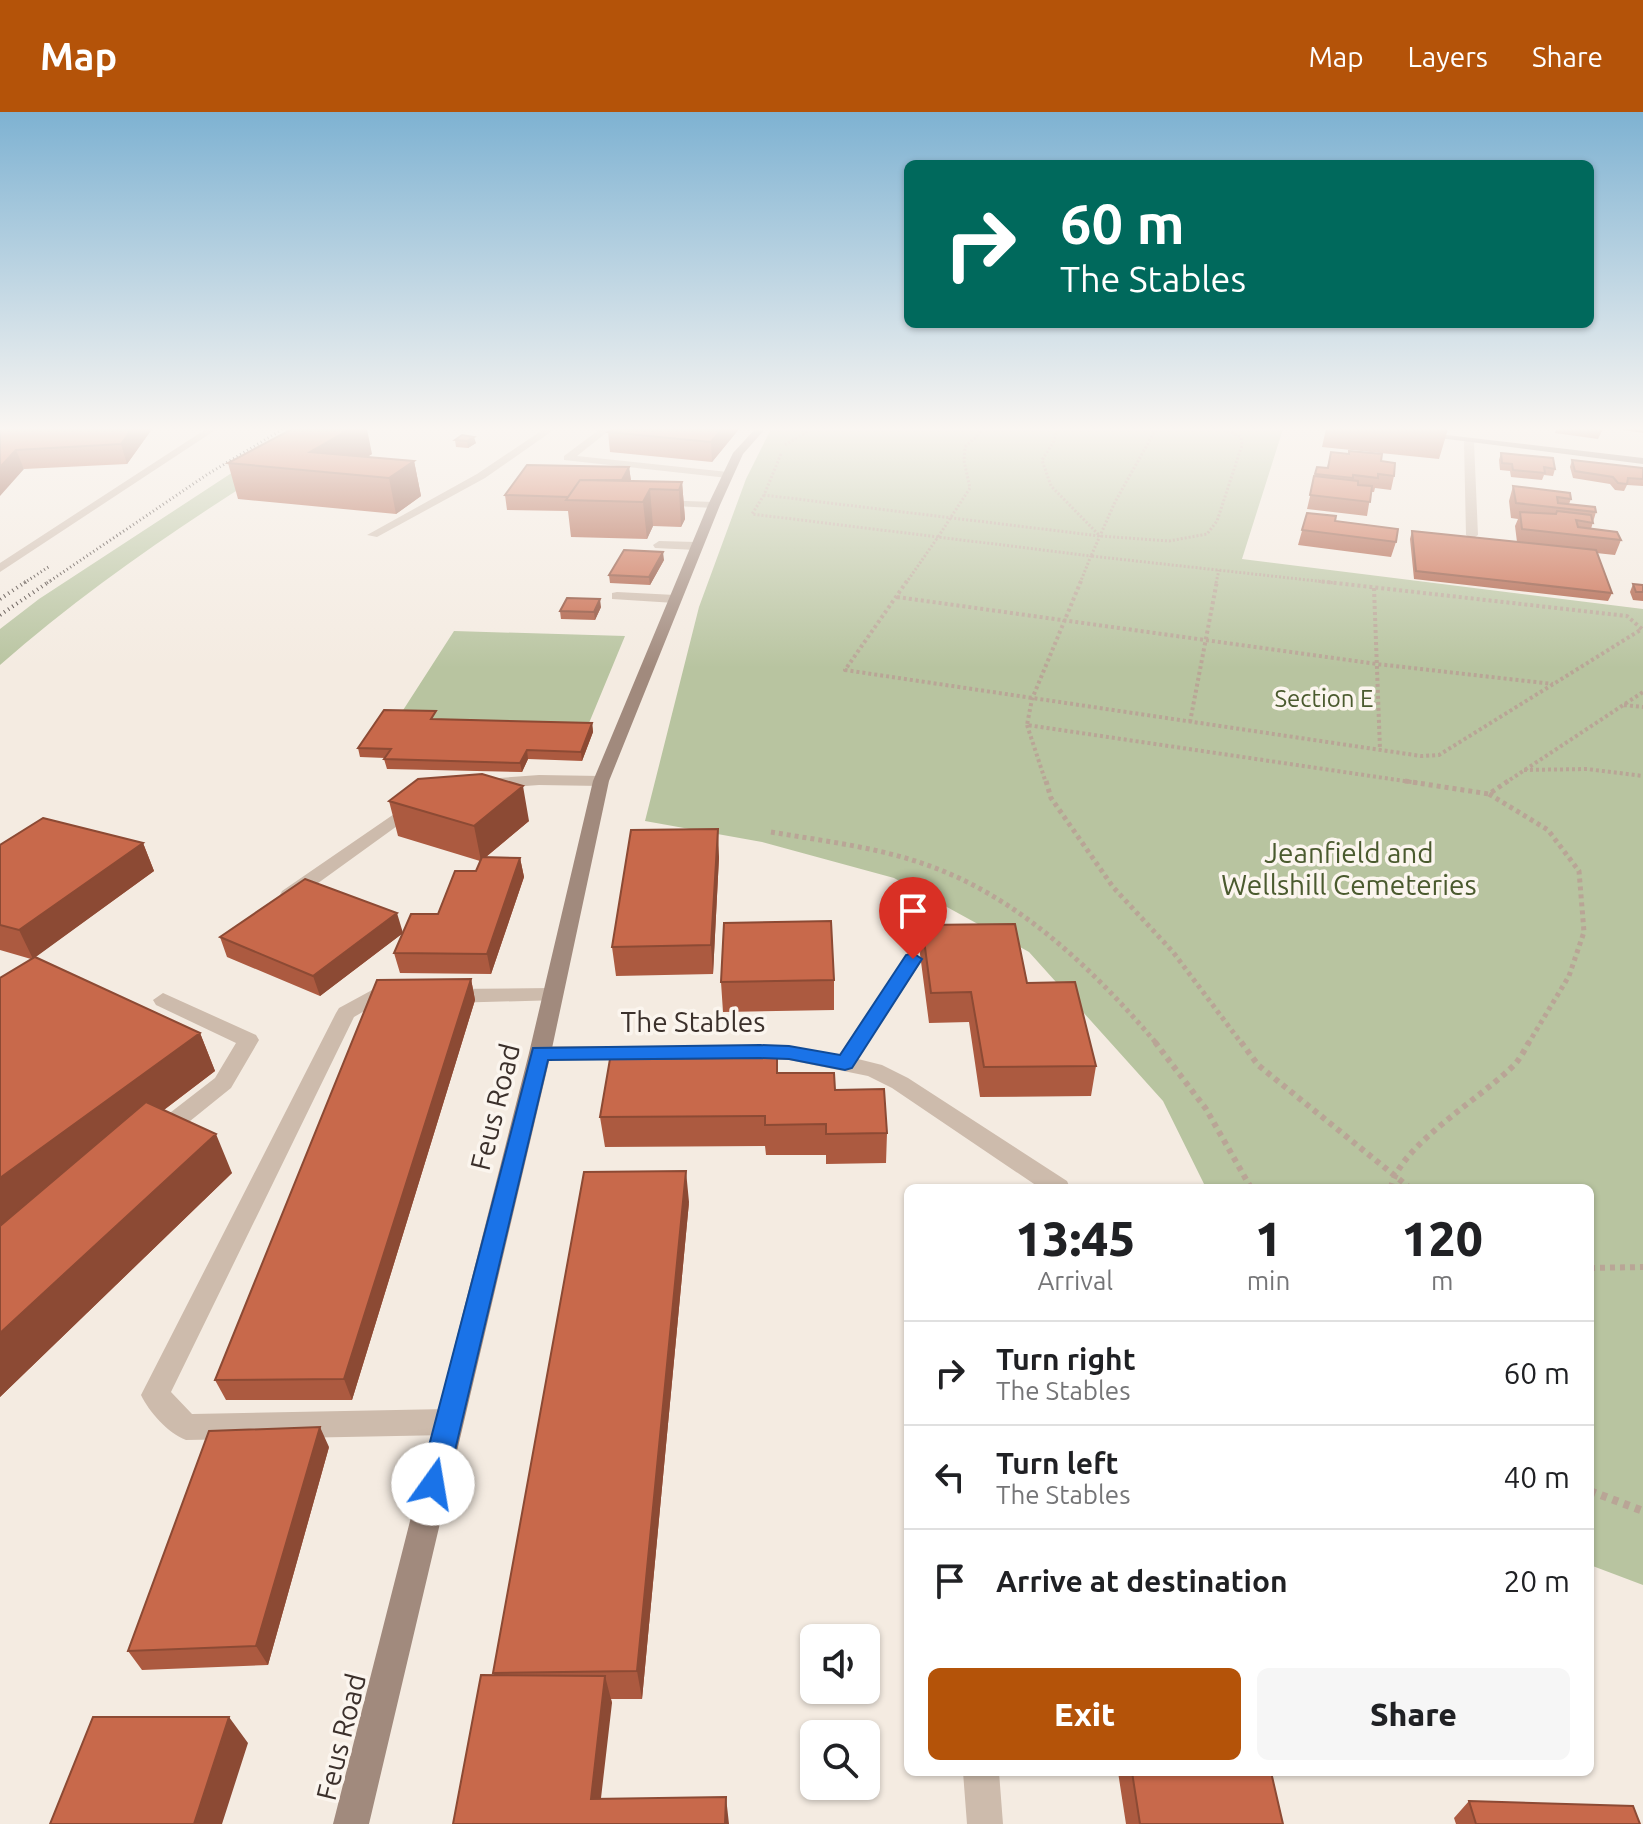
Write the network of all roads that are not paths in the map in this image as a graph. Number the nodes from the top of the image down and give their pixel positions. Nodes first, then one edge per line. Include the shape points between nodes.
1 (90, 509) edge
2 (421, 509) edge
3 (712, 509) edge
4 (1471, 509) edge
5 (373, 535) edge
6 (1472, 535) edge
7 (659, 545) edge
8 (696, 546) junction
9 (0, 568) edge
10 (617, 596) dead end
11 (675, 599) junction
12 (601, 781) junction
13 (463, 789) edge
14 (434, 797) edge
15 (279, 902) edge
16 (913, 959) dead end
17 (553, 995) junction
18 (163, 1000) dead end
19 (540, 1053) junction
20 (845, 1063) junction
21 (149, 1142) edge
22 (1052, 1184) edge
23 (448, 1422) junction
24 (981, 1776) edge
25 (351, 1824) edge
26 (985, 1824) edge

1 - 9 street
2 - 5 street
3 - 8 street, Feus Road
4 - 6 street
7 - 8 street
8 - 11 street, Feus Road
10 - 11 street
11 - 12 street, Feus Road
12 - 13 street via 539,780
12 - 17 street, Feus Road
14 - 15 street via 419,802
16 - 20 street
17 - 19 street, Feus Road
17 - 23 street via 374,996 346,1013 155,1395 186,1427
18 - 21 street via 248,1040 223,1083
19 - 20 street, The Stables via 760,1052
19 - 23 street, Feus Road
20 - 22 street, The Stables via 900,1083
23 - 25 street, Feus Road
24 - 26 street

